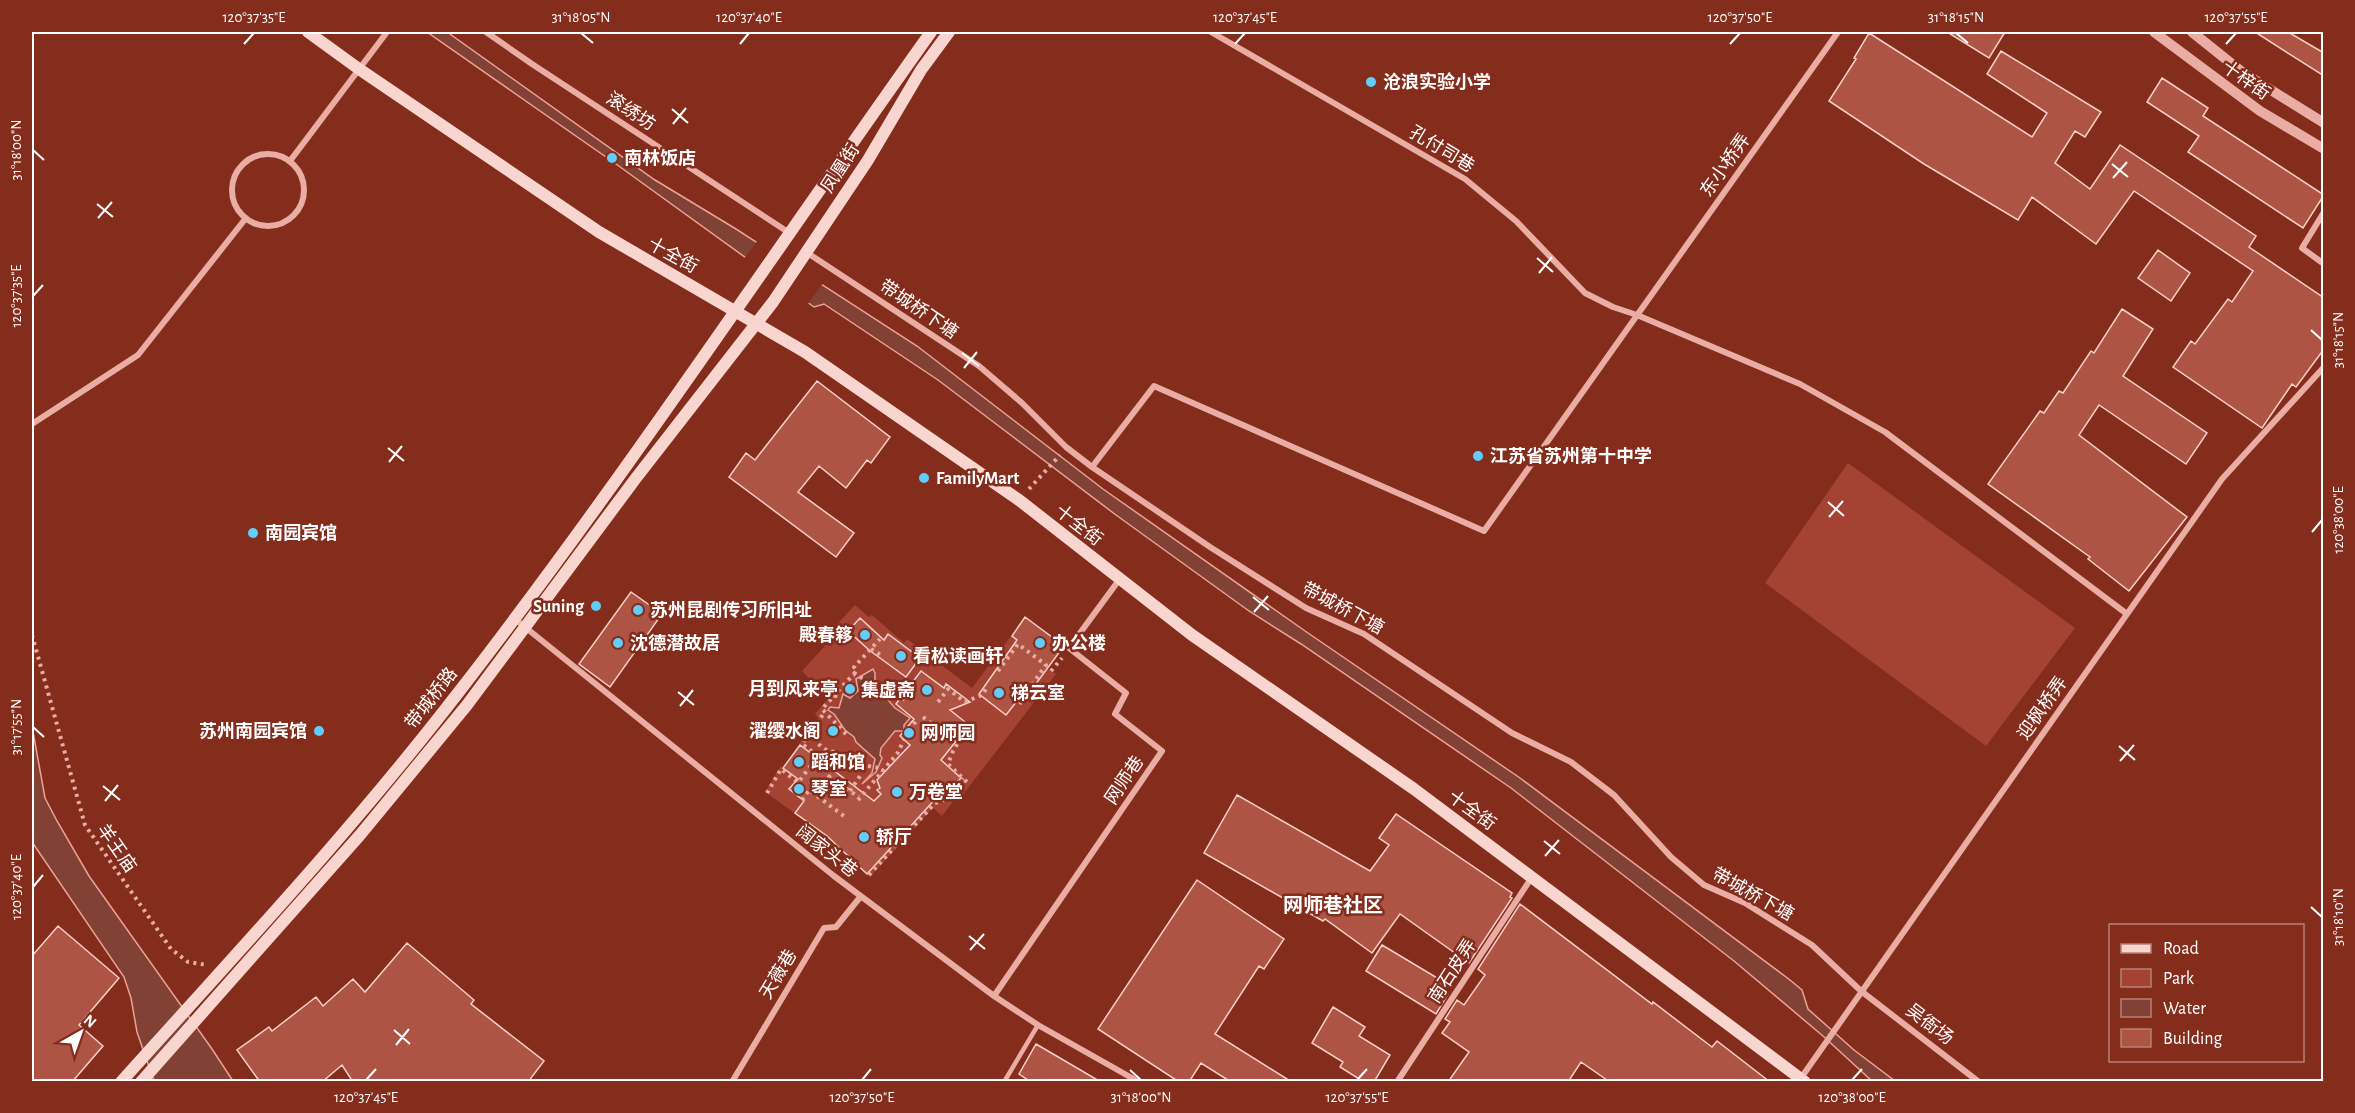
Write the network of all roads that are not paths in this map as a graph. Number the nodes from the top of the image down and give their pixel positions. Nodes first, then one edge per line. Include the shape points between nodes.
1 (308, 32) edge
2 (387, 32) edge
3 (486, 32) edge
4 (931, 32) edge
5 (949, 32) edge
6 (1211, 32) edge
7 (1838, 32) edge
8 (2154, 32) edge
9 (2192, 32) edge
10 (359, 69) junction
11 (2324, 123) edge
12 (2324, 149) edge
13 (290, 161) junction
14 (2324, 212) edge
15 (246, 218) junction
16 (791, 234) junction
17 (806, 252) junction
18 (2324, 264) edge
19 (735, 310) junction
20 (1637, 315) junction
21 (758, 323) junction
22 (2324, 367) edge
23 (32, 424) edge
24 (1092, 467) junction
25 (1119, 580) junction
26 (2127, 614) junction
27 (515, 619) junction
28 (526, 627) junction
29 (1533, 876) junction
30 (861, 896) junction
31 (1861, 991) junction
32 (994, 996) junction
33 (1038, 1025) junction
34 (1803, 1080) edge
35 (122, 1082) edge
36 (141, 1082) edge
37 (732, 1082) edge
38 (1004, 1082) edge
39 (1139, 1082) edge
40 (1397, 1082) edge
41 (1979, 1082) edge

1 - 10 main road, 十全街
2 - 10 street
3 - 16 street, 滚绣坊
4 - 16 main road, 凤凰街
5 - 17 main road, 凤凰街
6 - 20 street, 孔付司巷 via 1465,179 1516,221 1585,293
7 - 20 street, 东小桥弄
8 - 12 street, 十梓街 via 2260,111
9 - 11 street, 十梓街 via 2242,72
10 - 13 street
10 - 19 main road, 十全街 via 599,232
13 - 15 street via 263,154 250,158 239,168 232,194 236,208
13 - 15 street via 304,185 303,200 296,212 272,226 258,225
14 - 18 street via 2302,248
15 - 23 street via 138,355
16 - 19 main road, 凤凰街
17 - 21 main road, 凤凰街
17 - 24 street, 带城桥下塘 via 979,366
19 - 21 main road, 十全街
19 - 27 main road, 带城桥路 via 625,470
20 - 24 street, 东小桥弄 via 1484,531 1154,386
20 - 26 street, 孔付司巷 via 1800,384 1885,432
21 - 25 main road, 十全街 via 1019,500
21 - 28 main road, 带城桥路
22 - 26 street, 迎枫桥弄 via 2222,479
24 - 31 street, 带城桥下塘 via 1306,608 1364,634 1512,733 1571,762 1614,795 1671,857 1704,885 1745,903 1812,945
25 - 29 main road, 十全街
25 - 32 street, 网师巷 via 1069,648 1126,693 1115,714 1162,751
26 - 31 street, 迎枫桥弄
27 - 28 street, 阔家头巷
27 - 35 main road, 带城桥路 via 397,769
28 - 30 street, 阔家头巷
28 - 36 main road, 带城桥路 via 408,778
29 - 34 main road, 十全街
29 - 40 street, 南石皮弄
30 - 32 street, 阔家头巷
30 - 37 street, 天薇巷 via 836,927 824,928
31 - 34 street, 迎枫桥弄
31 - 41 street, 吴衙场
32 - 33 street, 阔家头巷
33 - 38 lane
33 - 39 street, 阔家头巷

